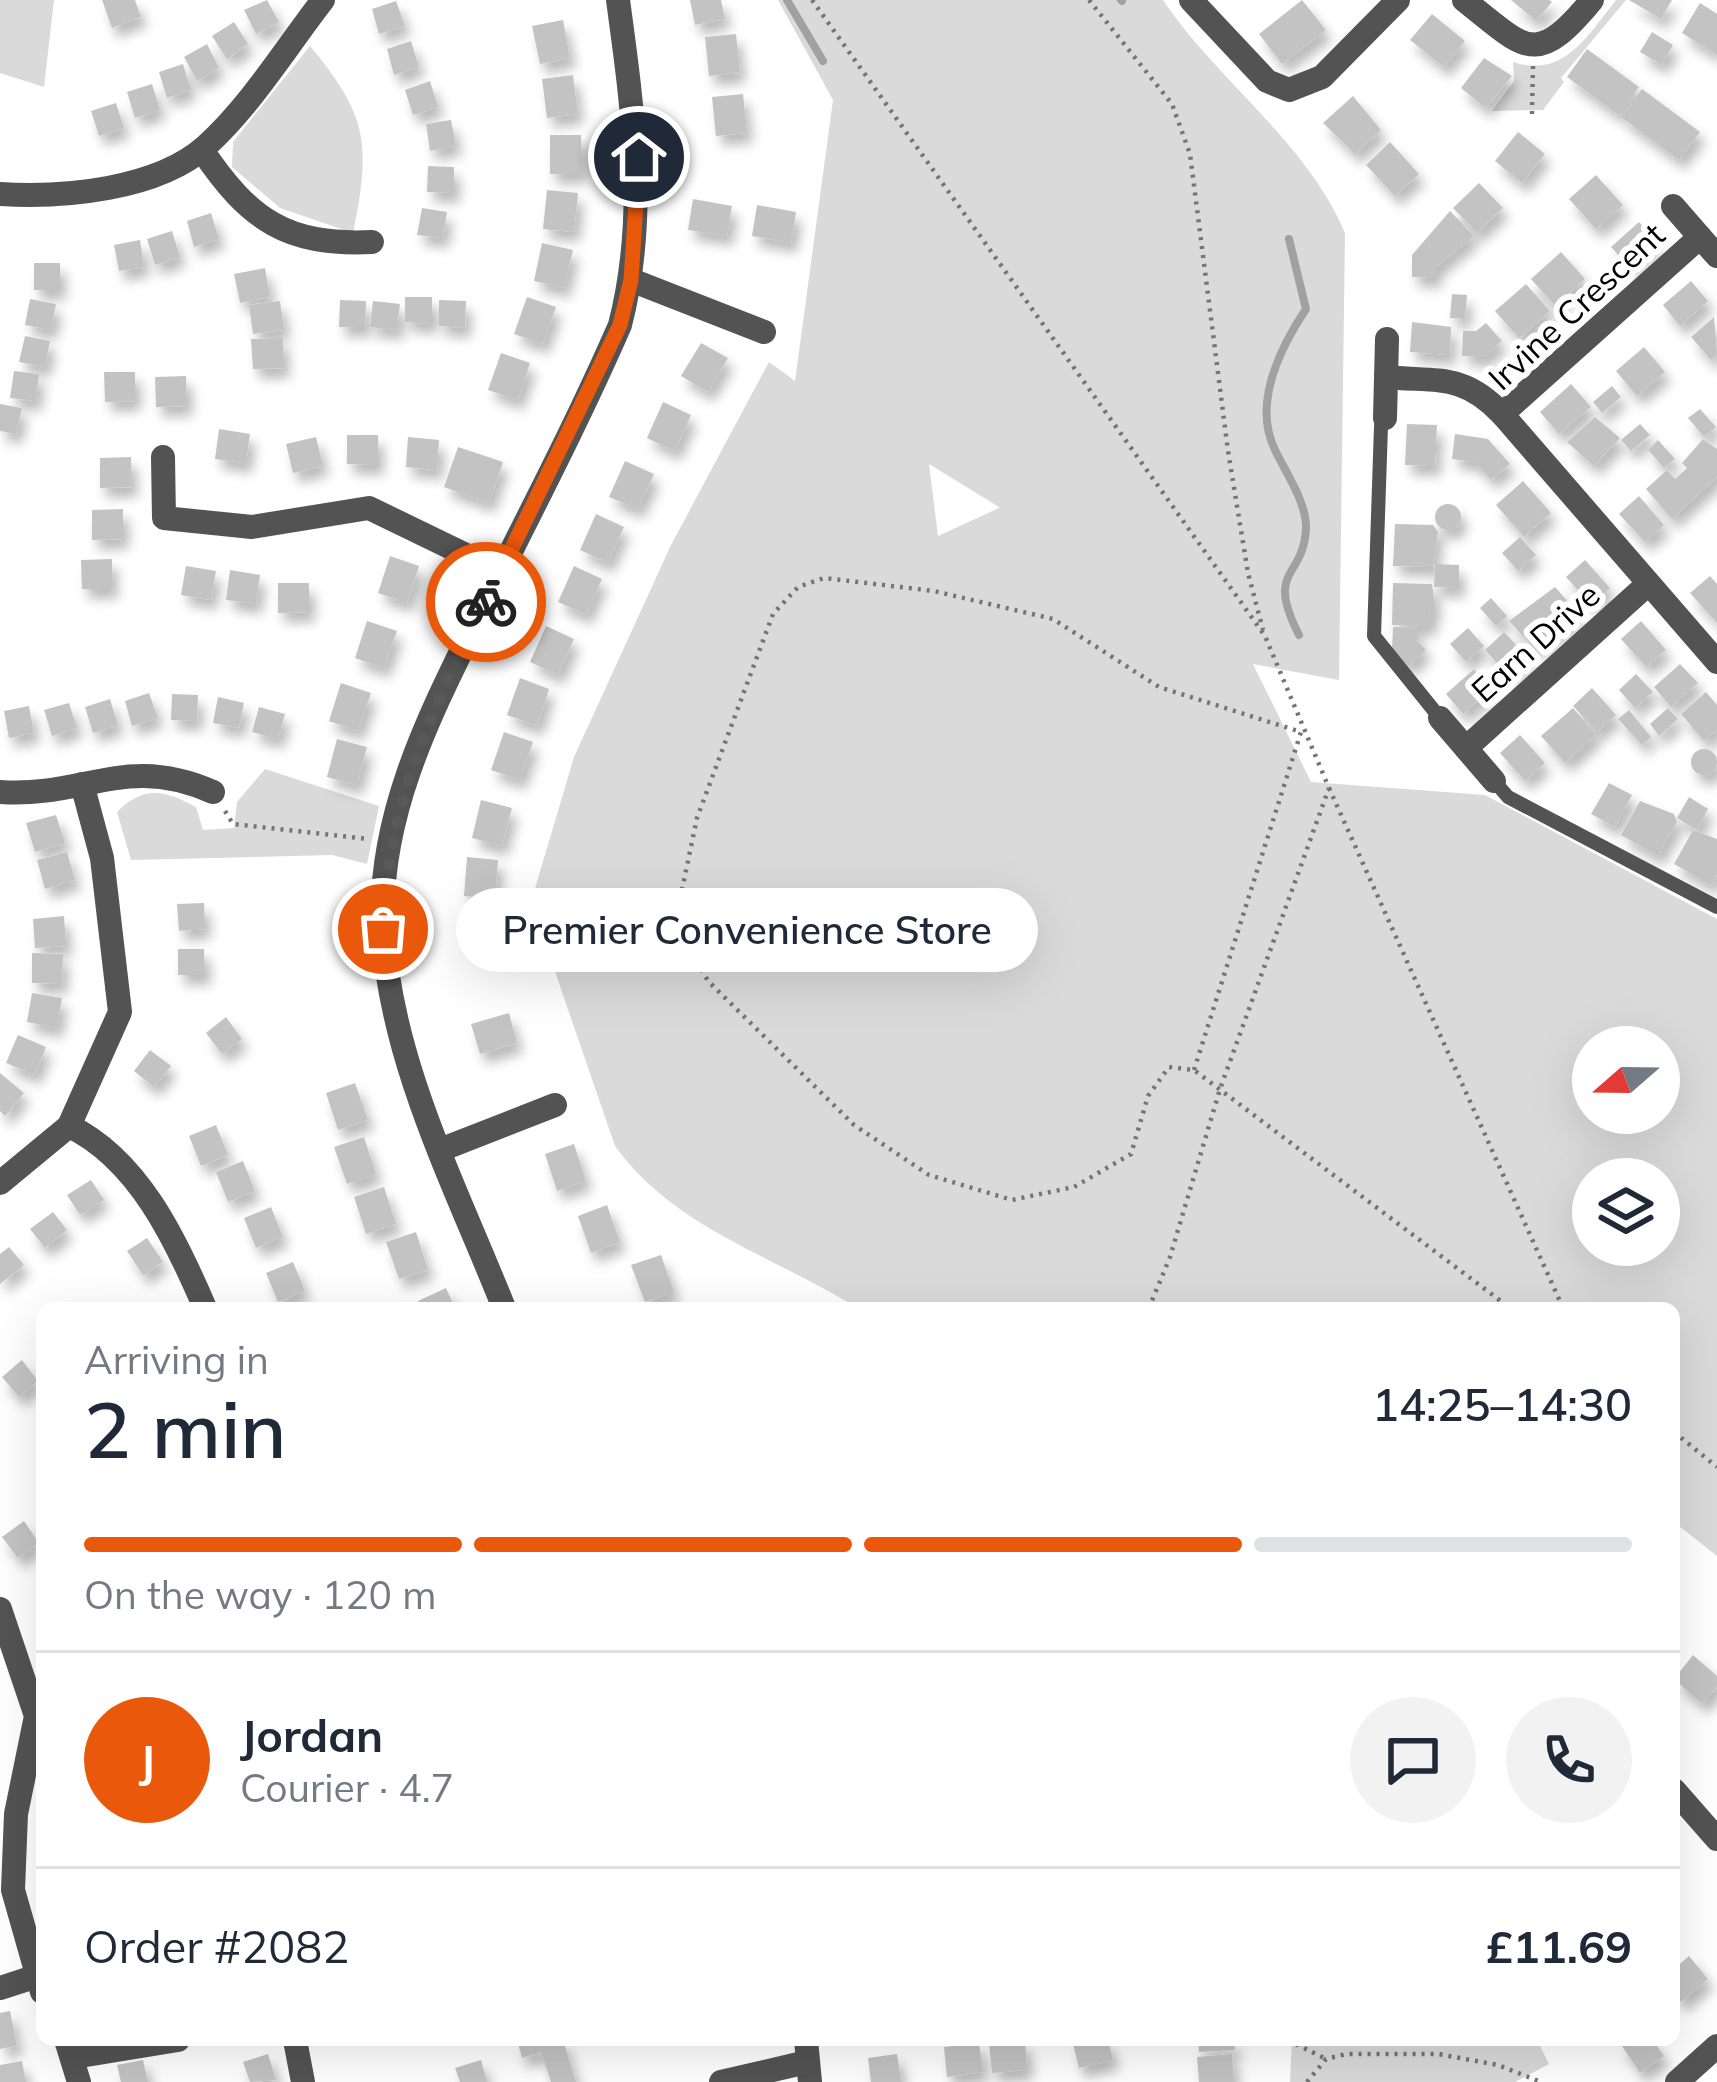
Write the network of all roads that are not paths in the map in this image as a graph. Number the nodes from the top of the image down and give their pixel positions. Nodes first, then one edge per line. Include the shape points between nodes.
1 (323, 0) edge
2 (618, 0) edge
3 (1191, 0) edge
4 (1398, 0) edge
5 (1464, 0) edge
6 (1592, 0) edge
7 (202, 151) junction
8 (0, 194) edge
9 (1673, 206) dead end
10 (372, 242) dead end
11 (1708, 247) edge
12 (631, 280) junction
13 (764, 332) dead end
14 (1387, 339) dead end
15 (1386, 377) junction
16 (1502, 414) junction
17 (1385, 418) joint
18 (163, 458) dead end
19 (500, 572) junction
20 (1648, 584) junction
21 (1717, 662) edge
22 (1440, 718) joint
23 (1466, 748) junction
24 (1494, 781) joint
25 (82, 784) junction
26 (0, 792) edge
27 (213, 792) road end
28 (1717, 907) edge
29 (555, 1105) dead end
30 (69, 1126) junction
31 (440, 1150) junction
32 (0, 1183) edge
33 (202, 1302) edge
34 (502, 1302) edge
35 (0, 1609) edge
36 (36, 1707) edge
37 (36, 1728) edge
38 (1680, 1797) edge
39 (1717, 1839) edge
40 (36, 1976) edge
41 (36, 1984) edge
42 (0, 1988) edge
43 (146, 2046) edge
44 (296, 2046) edge
45 (1717, 2046) edge
46 (73, 2060) edge
47 (808, 2062) edge
48 (303, 2082) edge
49 (721, 2082) edge
50 (1677, 2082) edge

1 - 7 street
2 - 12 street via 639,157
3 - 4 street via 1268,81 1289,90 1322,77
5 - 6 street via 1533,48 1556,40
7 - 8 street via 95,192
7 - 10 street via 224,184 293,236
9 - 11 street
11 - 16 street, Irvine Crescent
12 - 13 street
12 - 19 street via 607,356
14 - 15 street
15 - 16 street via 1456,381 1480,390
15 - 17 street
16 - 20 street, Irvine Crescent
17 - 22 lane via 1374,636
18 - 19 street via 164,518 252,527 369,508
19 - 31 street via 424,727 391,841 383,929 401,1042
20 - 21 street, Irvine Crescent
20 - 23 street, Earn Drive
22 - 23 street, Earn Drive
23 - 24 street, Earn Drive
24 - 28 lane via 1508,797
25 - 26 street
25 - 27 street via 158,773
25 - 30 street via 102,858 120,1012
29 - 31 street
30 - 32 street
30 - 33 street via 102,1142 175,1237
31 - 34 street
35 - 36 street
37 - 40 street via 16,1814 13,1890
38 - 39 street
41 - 42 street
43 - 46 street
44 - 48 street
45 - 50 street
47 - 49 street

